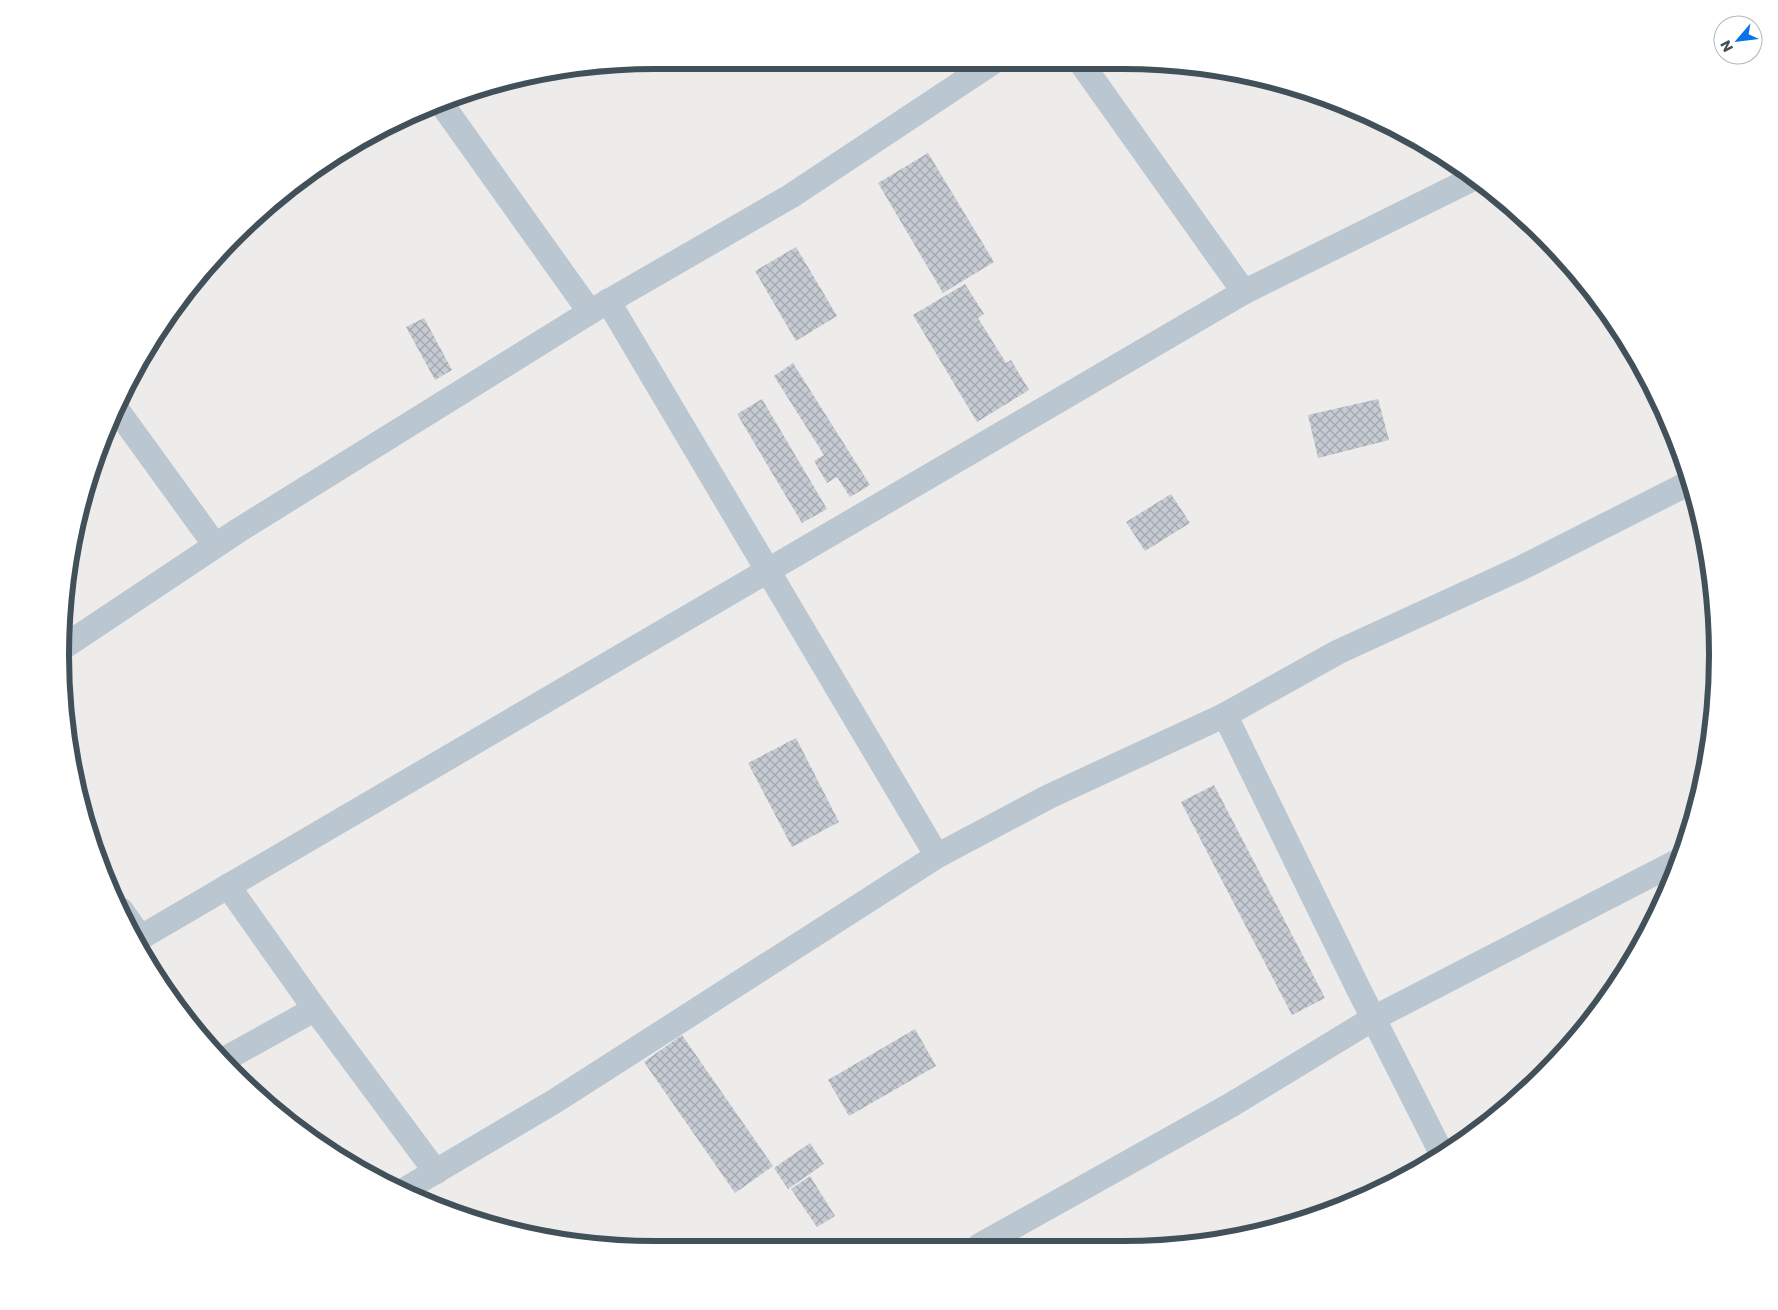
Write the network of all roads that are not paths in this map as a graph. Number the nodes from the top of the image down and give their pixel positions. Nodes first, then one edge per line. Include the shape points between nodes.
1 (982, 69) edge
2 (1086, 69) edge
3 (445, 108) edge
4 (1468, 181) edge
5 (1244, 292) junction
6 (599, 306) junction
7 (121, 414) edge
8 (1684, 486) edge
9 (215, 545) junction
10 (768, 572) junction
11 (69, 643) edge
12 (1225, 715) junction
13 (938, 856) junction
14 (1670, 865) edge
15 (228, 886) junction
16 (141, 937) edge
17 (315, 1009) junction
18 (1374, 1018) junction
19 (228, 1057) edge
20 (1439, 1148) edge
21 (436, 1172) junction
22 (409, 1187) edge
23 (988, 1241) edge

1 - 6 street via 791,196
2 - 5 street
3 - 6 street
4 - 5 street
5 - 10 street
6 - 9 street
6 - 10 street
7 - 9 street
8 - 12 street via 1521,568 1338,652
9 - 11 street
10 - 13 street
10 - 15 street
12 - 13 street via 1048,797
12 - 18 street
13 - 21 street via 555,1101
14 - 18 street
15 - 16 street
15 - 17 street
17 - 19 street
17 - 21 street
18 - 20 street
18 - 23 street via 1231,1105
21 - 22 street

